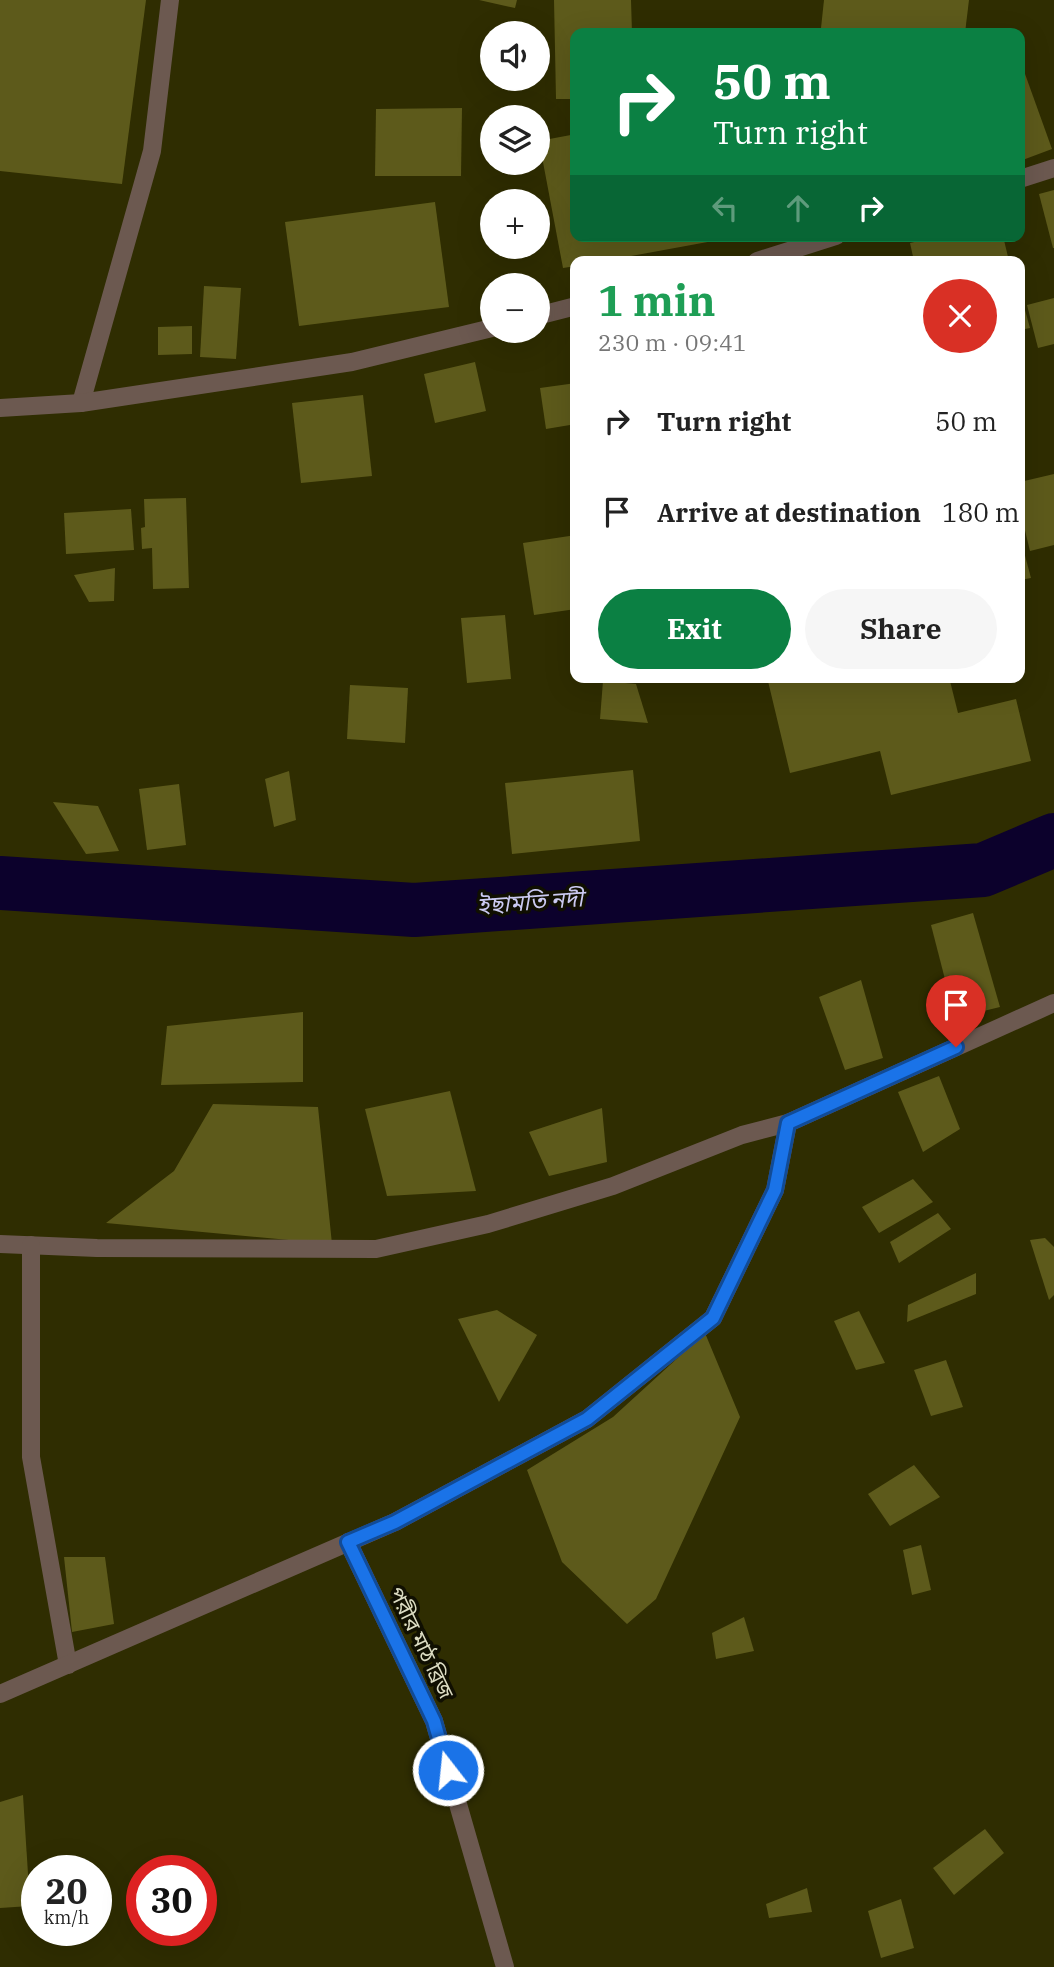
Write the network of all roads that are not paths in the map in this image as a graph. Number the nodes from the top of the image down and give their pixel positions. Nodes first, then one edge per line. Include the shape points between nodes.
1 (170, 0) edge
2 (1054, 168) edge
3 (1025, 177) edge
4 (817, 242) edge
5 (773, 256) edge
6 (570, 308) edge
7 (550, 313) edge
8 (480, 331) edge
9 (81, 403) junction
10 (0, 408) edge
11 (1054, 1003) edge
12 (788, 1123) junction
13 (0, 1244) edge
14 (32, 1245) junction
15 (348, 1542) junction
16 (68, 1665) junction
17 (0, 1694) edge
18 (505, 1967) edge

1 - 9 street via 152,151
2 - 3 street
4 - 5 street
6 - 7 street
8 - 9 street via 352,362
9 - 10 street
11 - 12 street
12 - 14 street via 742,1135 613,1186 488,1224 376,1249
12 - 15 street via 775,1190 713,1318 587,1419 395,1522
13 - 14 street
14 - 16 street via 31,1457
15 - 16 street
15 - 18 street, পরীর মাঠ ব্রিজ via 434,1721
16 - 17 street

